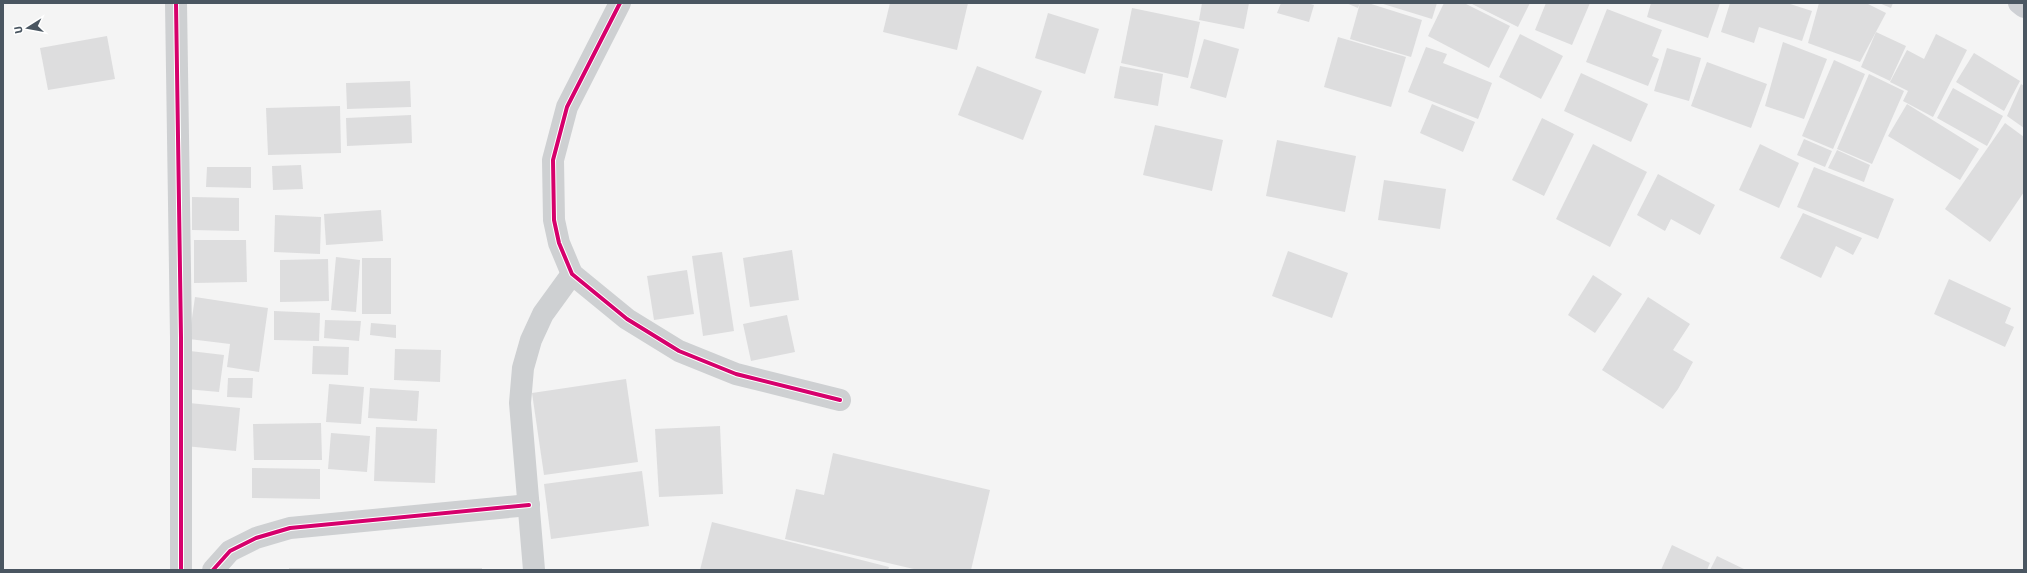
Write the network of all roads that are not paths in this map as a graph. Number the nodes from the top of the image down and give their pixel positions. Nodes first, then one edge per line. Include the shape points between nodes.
1 (176, 3) edge
2 (620, 3) edge
3 (2019, 3) edge
4 (2024, 7) edge
5 (572, 274) junction
6 (840, 400) dead end
7 (529, 504) junction
8 (181, 570) edge
9 (213, 570) edge
10 (534, 570) edge

1 - 8 street via 181,337
2 - 5 street via 567,107 553,160 554,220 559,243
3 - 4 street
5 - 6 street via 627,319 679,351 736,374
5 - 7 street via 543,314 531,340 523,368 520,403
7 - 9 street via 290,528 256,538 230,551
7 - 10 street

